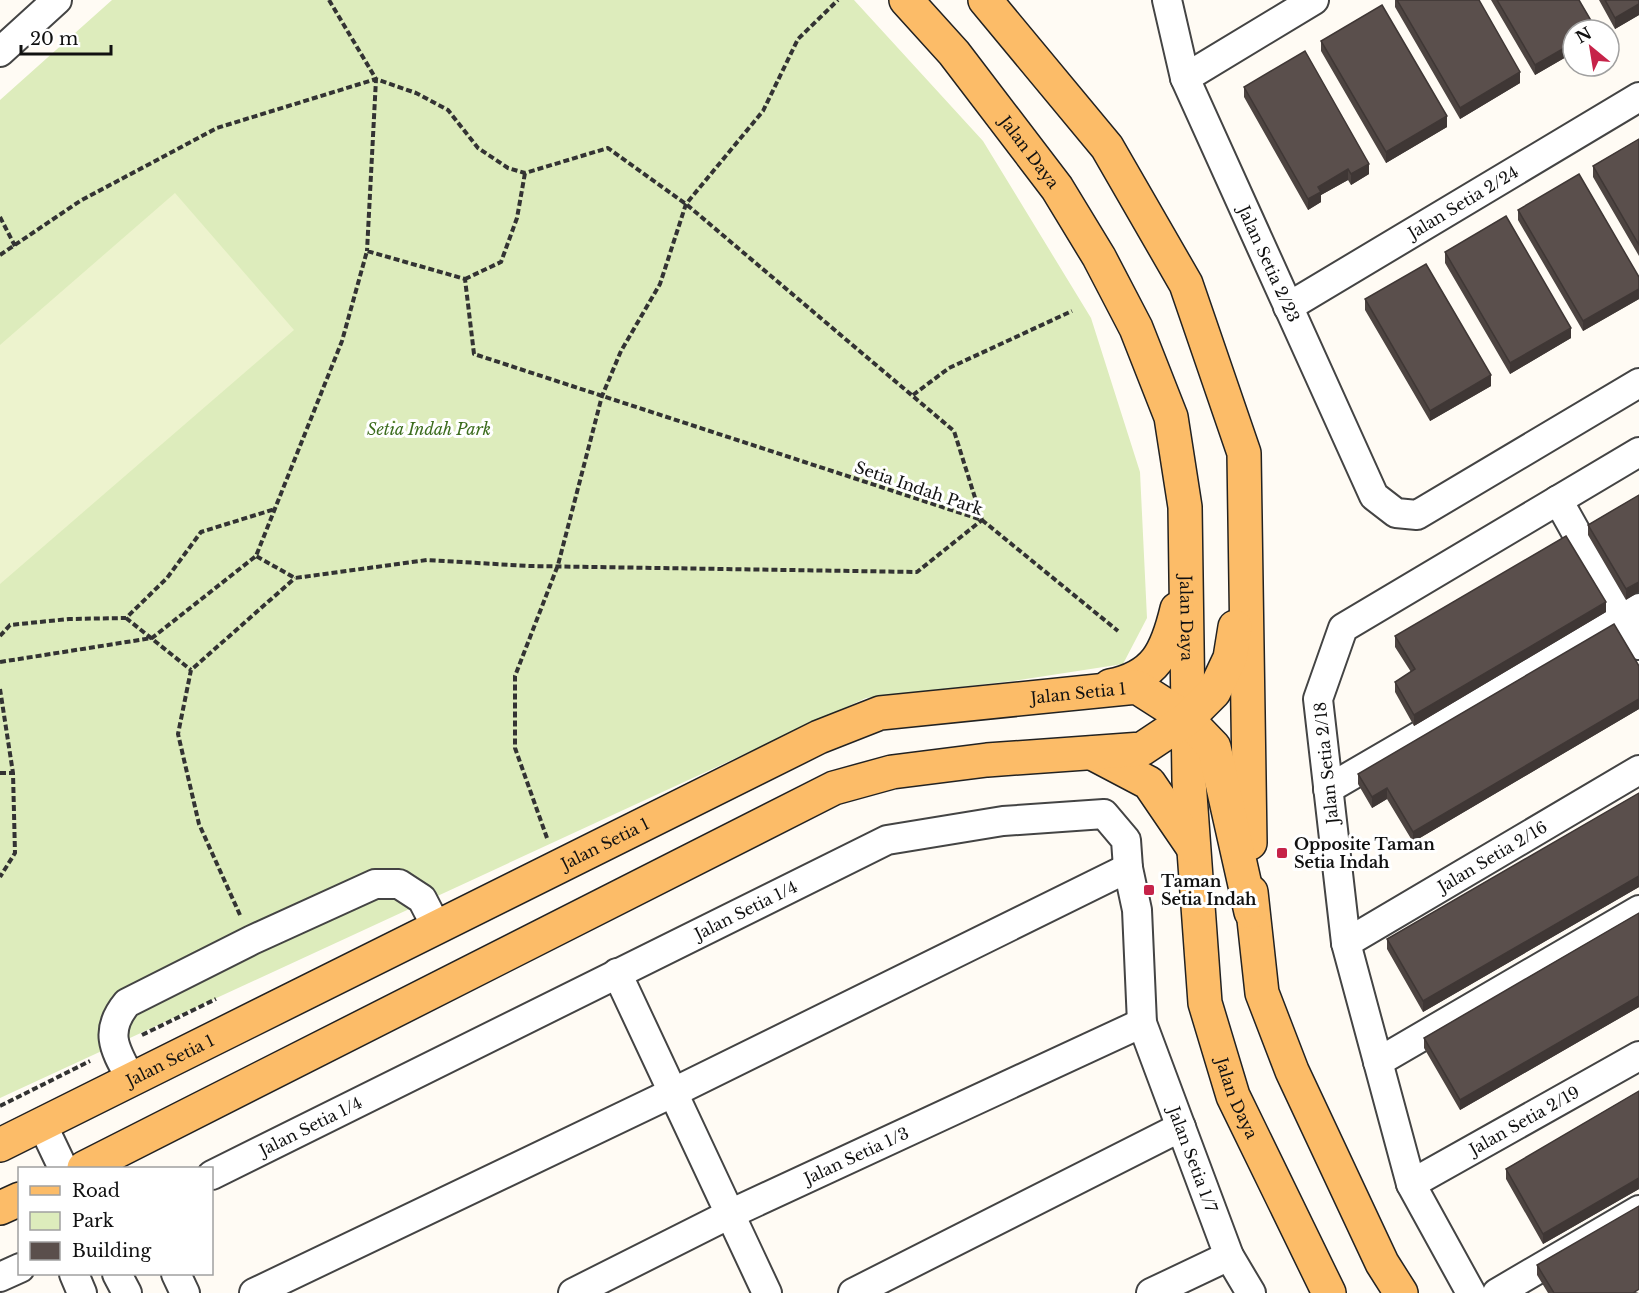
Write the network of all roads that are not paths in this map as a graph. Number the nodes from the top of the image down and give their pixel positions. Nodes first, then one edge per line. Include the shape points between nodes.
1 (57, 0) edge
2 (906, 0) edge
3 (919, 0) edge
4 (1167, 0) edge
5 (1314, 0) edge
6 (994, 8) edge
7 (0, 52) edge
8 (954, 53) junction
9 (1185, 78) junction
10 (1639, 97) edge
11 (1288, 307) junction
12 (1639, 383) edge
13 (1639, 452) edge
14 (1558, 500) junction
15 (1246, 560) junction
16 (1185, 569) junction
17 (1631, 612) edge
18 (1639, 645) edge
19 (1082, 691) junction
20 (1186, 719) junction
21 (1087, 751) junction
22 (1639, 770) edge
23 (1328, 789) junction
24 (1196, 853) junction
25 (1128, 868) junction
26 (1639, 910) edge
27 (1251, 912) junction
28 (436, 928) junction
29 (1346, 943) junction
30 (617, 973) junction
31 (1142, 1023) junction
32 (1639, 1056) edge
33 (1378, 1062) junction
34 (131, 1079) junction
35 (674, 1092) junction
36 (42, 1124) junction
37 (1181, 1127) junction
38 (0, 1145) edge
39 (63, 1167) edge
40 (86, 1167) edge
41 (213, 1175) edge
42 (1411, 1184) junction
43 (18, 1200) edge
44 (0, 1208) edge
45 (1639, 1210) edge
46 (730, 1214) junction
47 (1229, 1256) junction
48 (18, 1269) edge
49 (74, 1275) edge
50 (118, 1275) edge
51 (176, 1275) edge
52 (0, 1277) edge
53 (82, 1293) edge
54 (127, 1293) edge
55 (185, 1293) edge
56 (254, 1293) edge
57 (573, 1293) edge
58 (767, 1293) edge
59 (853, 1293) edge
60 (1151, 1293) edge
61 (1251, 1293) edge
62 (1329, 1293) edge
63 (1401, 1293) edge
64 (1471, 1293) edge
65 (1497, 1293) edge

1 - 7 street
2 - 8 main road, Jalan Daya
3 - 8 main road
4 - 9 street, Jalan Setia 2/23
5 - 9 street
6 - 15 main road via 1107,147 1186,284 1244,453
8 - 16 main road, Jalan Daya via 1057,188 1100,257 1137,328 1170,417 1185,507
9 - 11 street, Jalan Setia 2/23
10 - 11 street, Jalan Setia 2/24
11 - 12 street, Jalan Setia 2/23 via 1374,496 1396,513 1417,515
13 - 14 street, Jalan Setia 2/18
14 - 17 street
14 - 23 street, Jalan Setia 2/18 via 1343,628 1318,699
15 - 20 main road via 1230,658 1214,692
15 - 27 main road
16 - 19 main road via 1170,640 1156,663 1132,681
16 - 20 main road, Jalan Daya
17 - 18 street
17 - 23 street
19 - 20 main road, Jalan Setia 1 via 1137,687
19 - 28 main road, Jalan Setia 1 via 880,713 819,737
20 - 21 main road via 1142,749
20 - 24 main road, Jalan Daya
20 - 27 main road, Jalan Setia 1 via 1214,747
21 - 24 main road via 1149,783
21 - 40 main road via 892,772 834,788
22 - 29 street, Jalan Setia 2/16
23 - 29 street, Jalan Setia 2/18
24 - 62 main road, Jalan Daya via 1205,1003 1233,1096
25 - 30 street, Jalan Setia 1/4 via 1126,840 1104,814 1003,821 887,840
25 - 31 street, Jalan Setia 1/4 via 1137,910
25 - 35 street
26 - 33 street
27 - 63 main road via 1262,993 1292,1071 1382,1263
28 - 34 main road, Jalan Setia 1
28 - 34 street via 422,899 399,884 375,884 252,940 128,1003 115,1017 114,1049
29 - 33 street, Jalan Setia 2/18
30 - 35 street
30 - 41 street, Jalan Setia 1/4
31 - 37 street, Jalan Setia 1/7
31 - 46 street, Jalan Setia 1/3
32 - 42 street, Jalan Setia 2/19
33 - 42 street, Jalan Setia 2/18
34 - 36 main road, Jalan Setia 1
35 - 46 street
35 - 56 street
36 - 38 main road, Jalan Setia 1
36 - 39 street
37 - 47 street, Jalan Setia 1/7
37 - 59 street
42 - 64 street, Jalan Setia 2/18
43 - 44 main road
45 - 65 street
46 - 57 street, Jalan Setia 1/3
46 - 58 street
47 - 60 street
47 - 61 street, Jalan Setia 1/7
48 - 52 street
49 - 53 street
50 - 54 street
51 - 55 street

